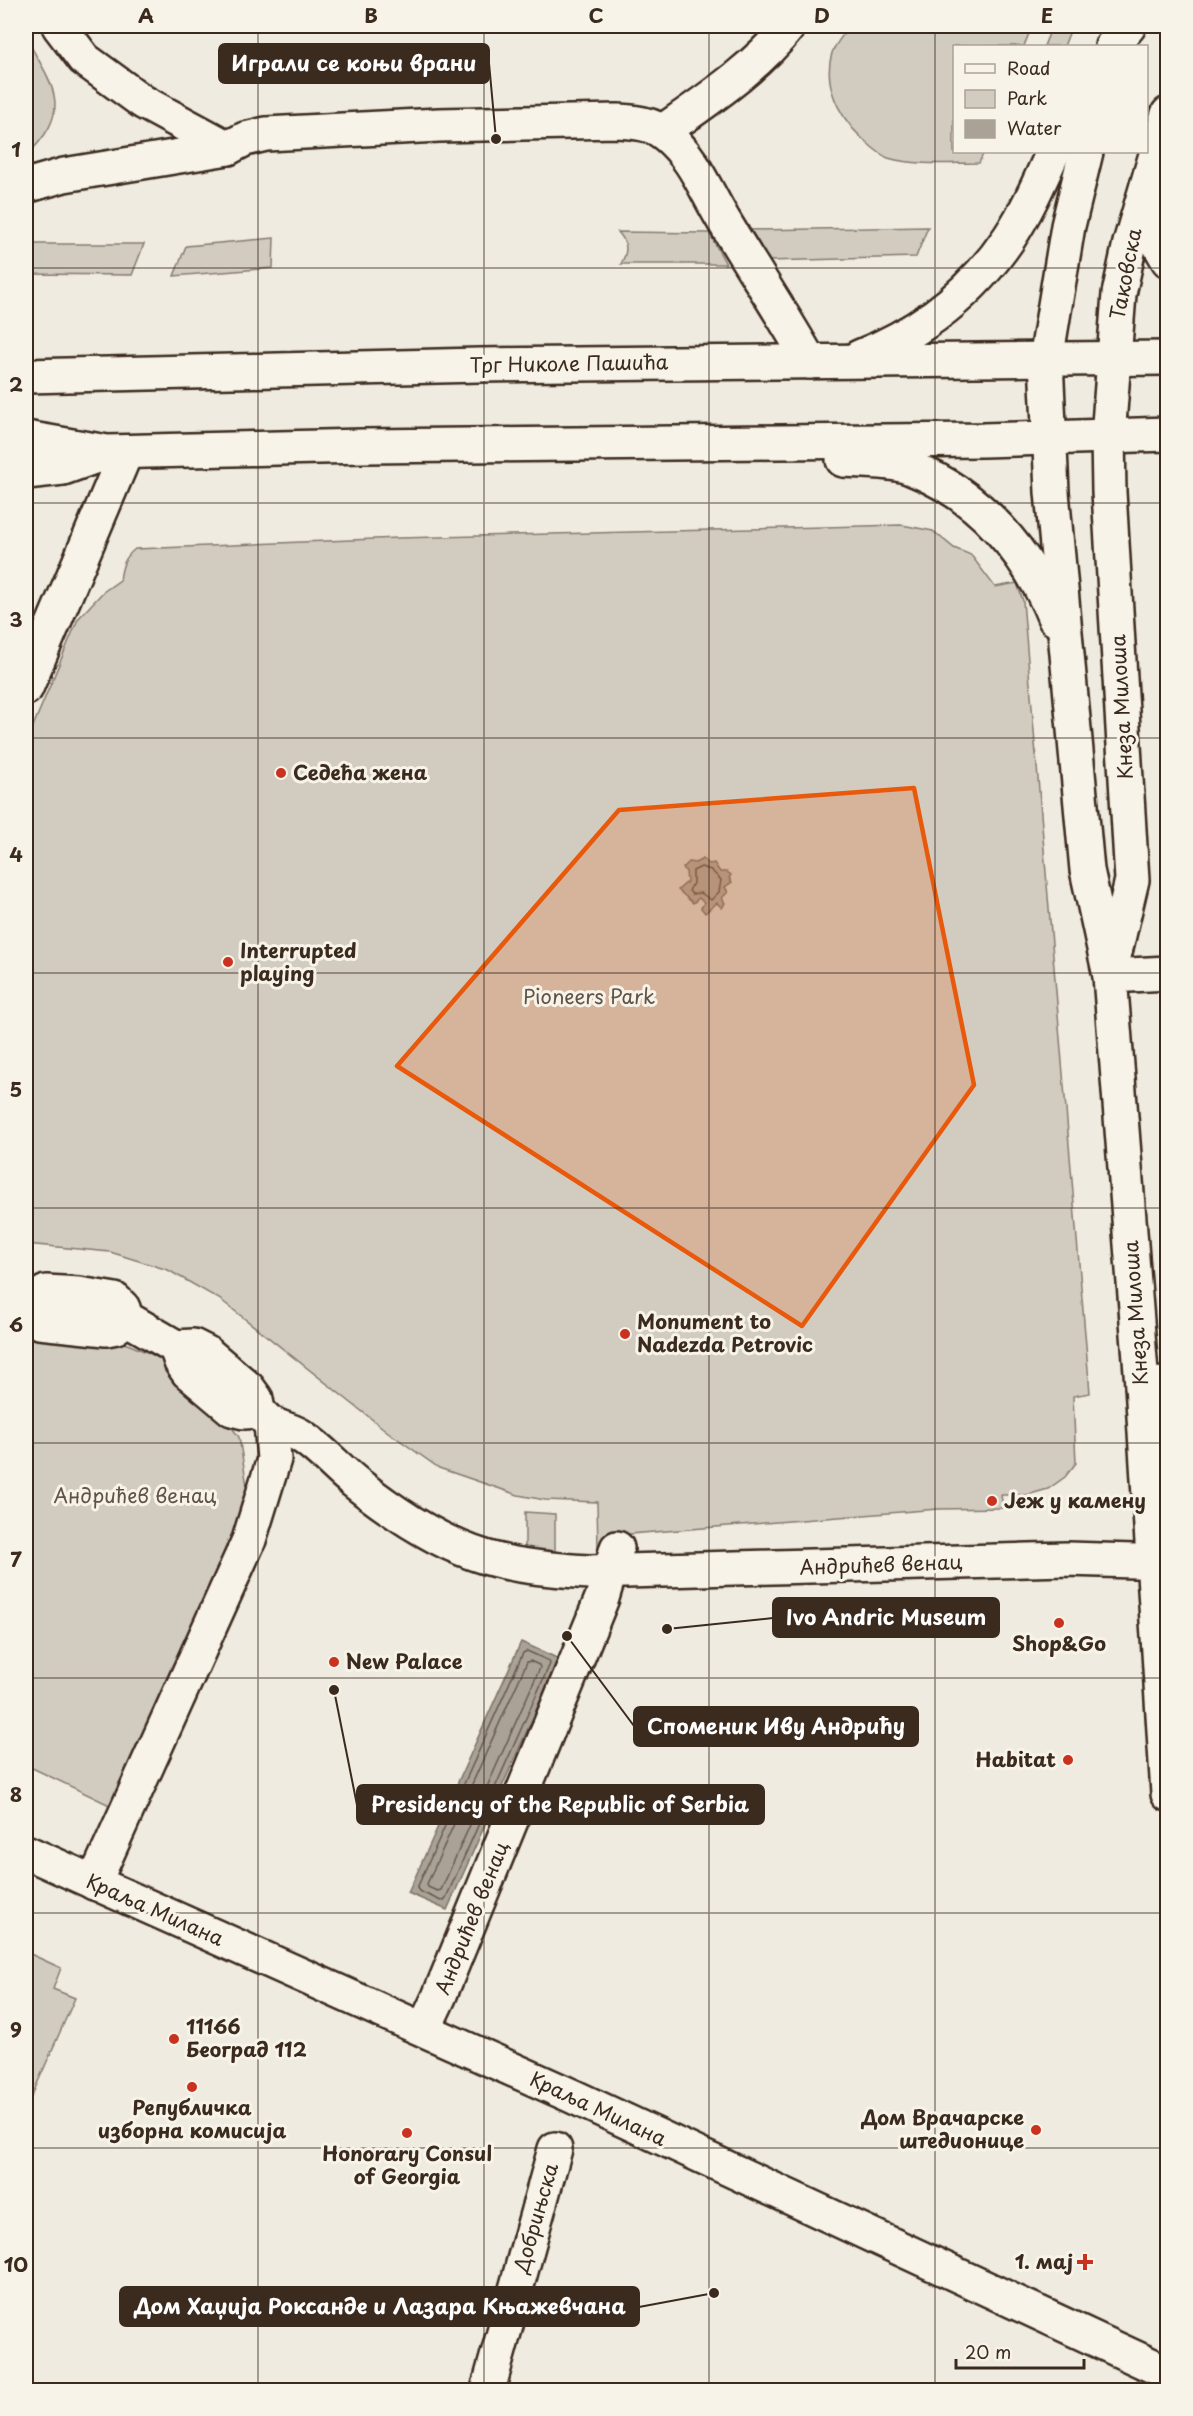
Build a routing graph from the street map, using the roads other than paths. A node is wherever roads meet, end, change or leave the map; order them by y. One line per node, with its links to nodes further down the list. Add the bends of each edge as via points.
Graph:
1 (58, 26): 8 (main road, via 84,59 143,102)
2 (789, 26): 7 (main road, via 723,89)
3 (1130, 26): 4 (main road); 5 (main road)
4 (1113, 45)
5 (1123, 45)
6 (1167, 114): 12 (main road, Таковска)
7 (662, 132): 8 (main road, via 642,123 617,121 439,125 266,134); 17 (main road, via 694,166 714,206)
8 (228, 148): 11 (main road, via 64,175)
9 (1053, 153): 18 (main road, via 1009,238 970,288 919,327)
10 (1086, 153): 16 (main road, via 1068,226)
11 (26, 186)
12 (1145, 189): 13 (main road, via 1151,230); 15 (main road, Таковска, via 1119,294)
13 (1167, 260)
14 (1167, 358): 15 (main road, Трг Николе Пашића)
15 (1113, 359): 16 (main road, Трг Николе Пашића); 21 (main road, Таковска)
16 (1046, 360): 18 (main road, Трг Николе Пашића); 23 (main road)
17 (810, 362): 18 (main road, Трг Николе Пашића); 19 (main road, Трг Николе Пашића)
18 (847, 362)
19 (26, 376)
20 (1167, 434): 21 (main road)
21 (1108, 437): 23 (main road); 30 (main road, Кнеза Милоша, via 1132,880)
22 (26, 438): 25 (main road)
23 (1050, 438): 24 (main road); 27 (main road, Кнеза Милоша)
24 (814, 442): 25 (main road); 27 (main road, via 837,459 909,467 954,489 985,512 1005,533 1044,592)
25 (117, 452): 26 (main road, via 63,468); 28 (main road)
26 (26, 472)
27 (1065, 644): 30 (main road, Кнеза Милоша, via 1087,870)
28 (26, 688)
29 (1167, 973): 30 (main road)
30 (1110, 976): 34 (main road, Кнеза Милоша)
31 (26, 1305): 33 (main road, via 46,1292 80,1294 115,1300)
32 (26, 1312): 33 (main road, via 39,1322 106,1329)
33 (126, 1318): 35 (main road, Андрићев венац, via 176,1347 188,1372 232,1409)
34 (1155, 1384): 36 (main road, Кнеза Милоша)
35 (265, 1417): 37 (main road, Андрићев венац, via 304,1437 385,1505 461,1548 485,1557 566,1571); 40 (main road, via 274,1459 249,1540)
36 (1160, 1562): 37 (main road, Андрићев венац, via 1067,1559); 38 (main road, Кнеза Милоша)
37 (622, 1564): 41 (main road, Андрићев венац, via 584,1642)
38 (1167, 1794)
39 (26, 1852): 40 (main road, Краља Милана)
40 (94, 1883): 41 (main road, Краља Милана)
41 (424, 2029): 43 (main road, Краља Милана)
42 (552, 2159): 44 (main road, Добрињска)
43 (1167, 2373)
44 (488, 2391)

